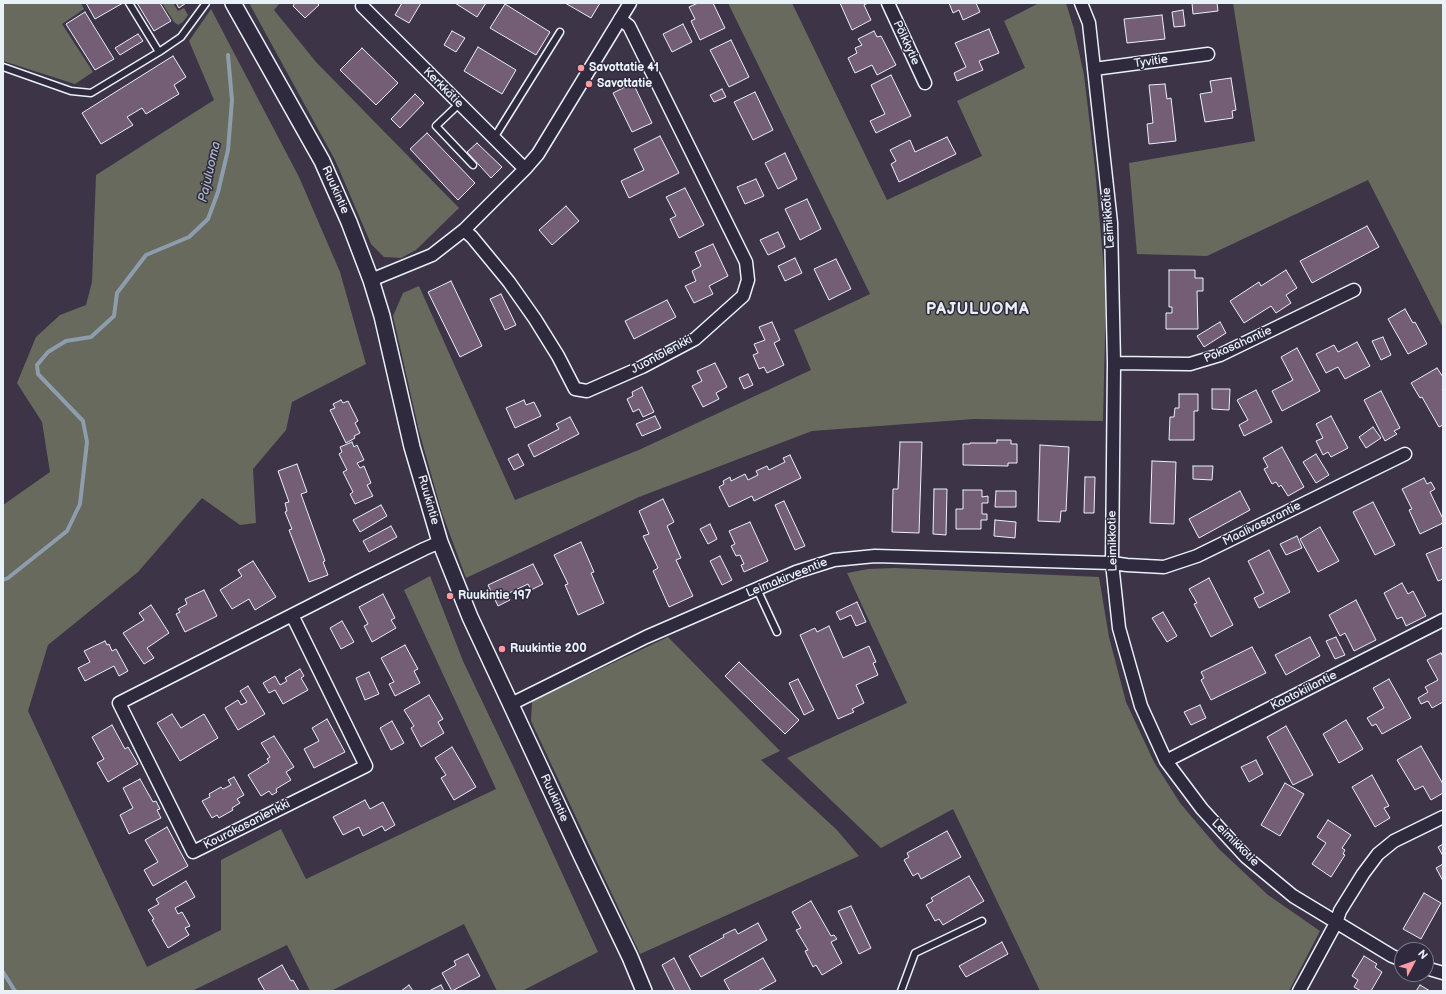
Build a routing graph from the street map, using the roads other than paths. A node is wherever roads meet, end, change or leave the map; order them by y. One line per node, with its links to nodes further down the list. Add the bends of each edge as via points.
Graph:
1 (129, 3): 10 (lane)
2 (206, 3): 10 (lane, via 181,37)
3 (233, 3): 20 (street, Ruukintie, via 322,160)
4 (630, 3): 8 (street)
5 (888, 3): 14 (street, Pölkkytie)
6 (1082, 3): 13 (street, Leimikkotie, via 1089,23)
7 (362, 6): 15 (street, Kerkkätie)
8 (620, 19): 18 (street, via 538,154); 19 (street, Juontolenkki, via 629,26 746,262 748,280 743,296 694,339 642,367 587,391 575,388 535,319 509,282)
9 (560, 32): 16 (lane)
10 (159, 52): 12 (lane, via 91,93 71,91)
11 (1208, 54): 13 (street, Tyvitie)
12 (3, 67)
13 (1094, 69): 22 (street, Leimikkotie, via 1112,223)
14 (925, 83)
15 (459, 104): 16 (street, Kerkkätie); 17 (lane, via 436,126)
16 (494, 138): 18 (street, Kerkkätie)
17 (473, 165)
18 (524, 169): 19 (street)
19 (464, 230): 20 (street, via 432,255)
20 (371, 280): 24 (street, Ruukintie, via 382,316 412,447)
21 (1354, 290): 22 (street, Pokasahantie, via 1220,355 1190,364)
22 (1114, 363): 25 (street, Leimikkotie)
23 (1405, 454): 25 (street, Maalivasarantie, via 1197,556 1164,567)
24 (440, 542): 27 (street, Kourakasanlenkki); 30 (street, Ruukintie, via 470,617)
25 (1112, 563): 26 (street, Leimakirveentie, via 875,556 834,560 796,572); 31 (street, Leimikkotie, via 1119,628 1141,706)
26 (757, 589): 29 (lane); 30 (street, Leimakirveentie, via 646,638)
27 (292, 616): 27 (street, Kourakasanlenkki, via 119,703 193,852 366,766)
28 (1443, 620): 31 (street, Kaatokiilantie)
29 (777, 632)
30 (510, 704): 36 (street, Ruukintie, via 630,956)
31 (1166, 761): 34 (street, Leimikkotie, via 1202,809 1246,857 1293,896)
32 (1443, 817): 34 (street, via 1394,841 1378,854 1340,911)
33 (982, 921): 37 (lane, via 916,953)
34 (1336, 923): 35 (street, Leimikkotie); 38 (street)
35 (1394, 957)
36 (644, 991)
37 (900, 991)
38 (1299, 991)

